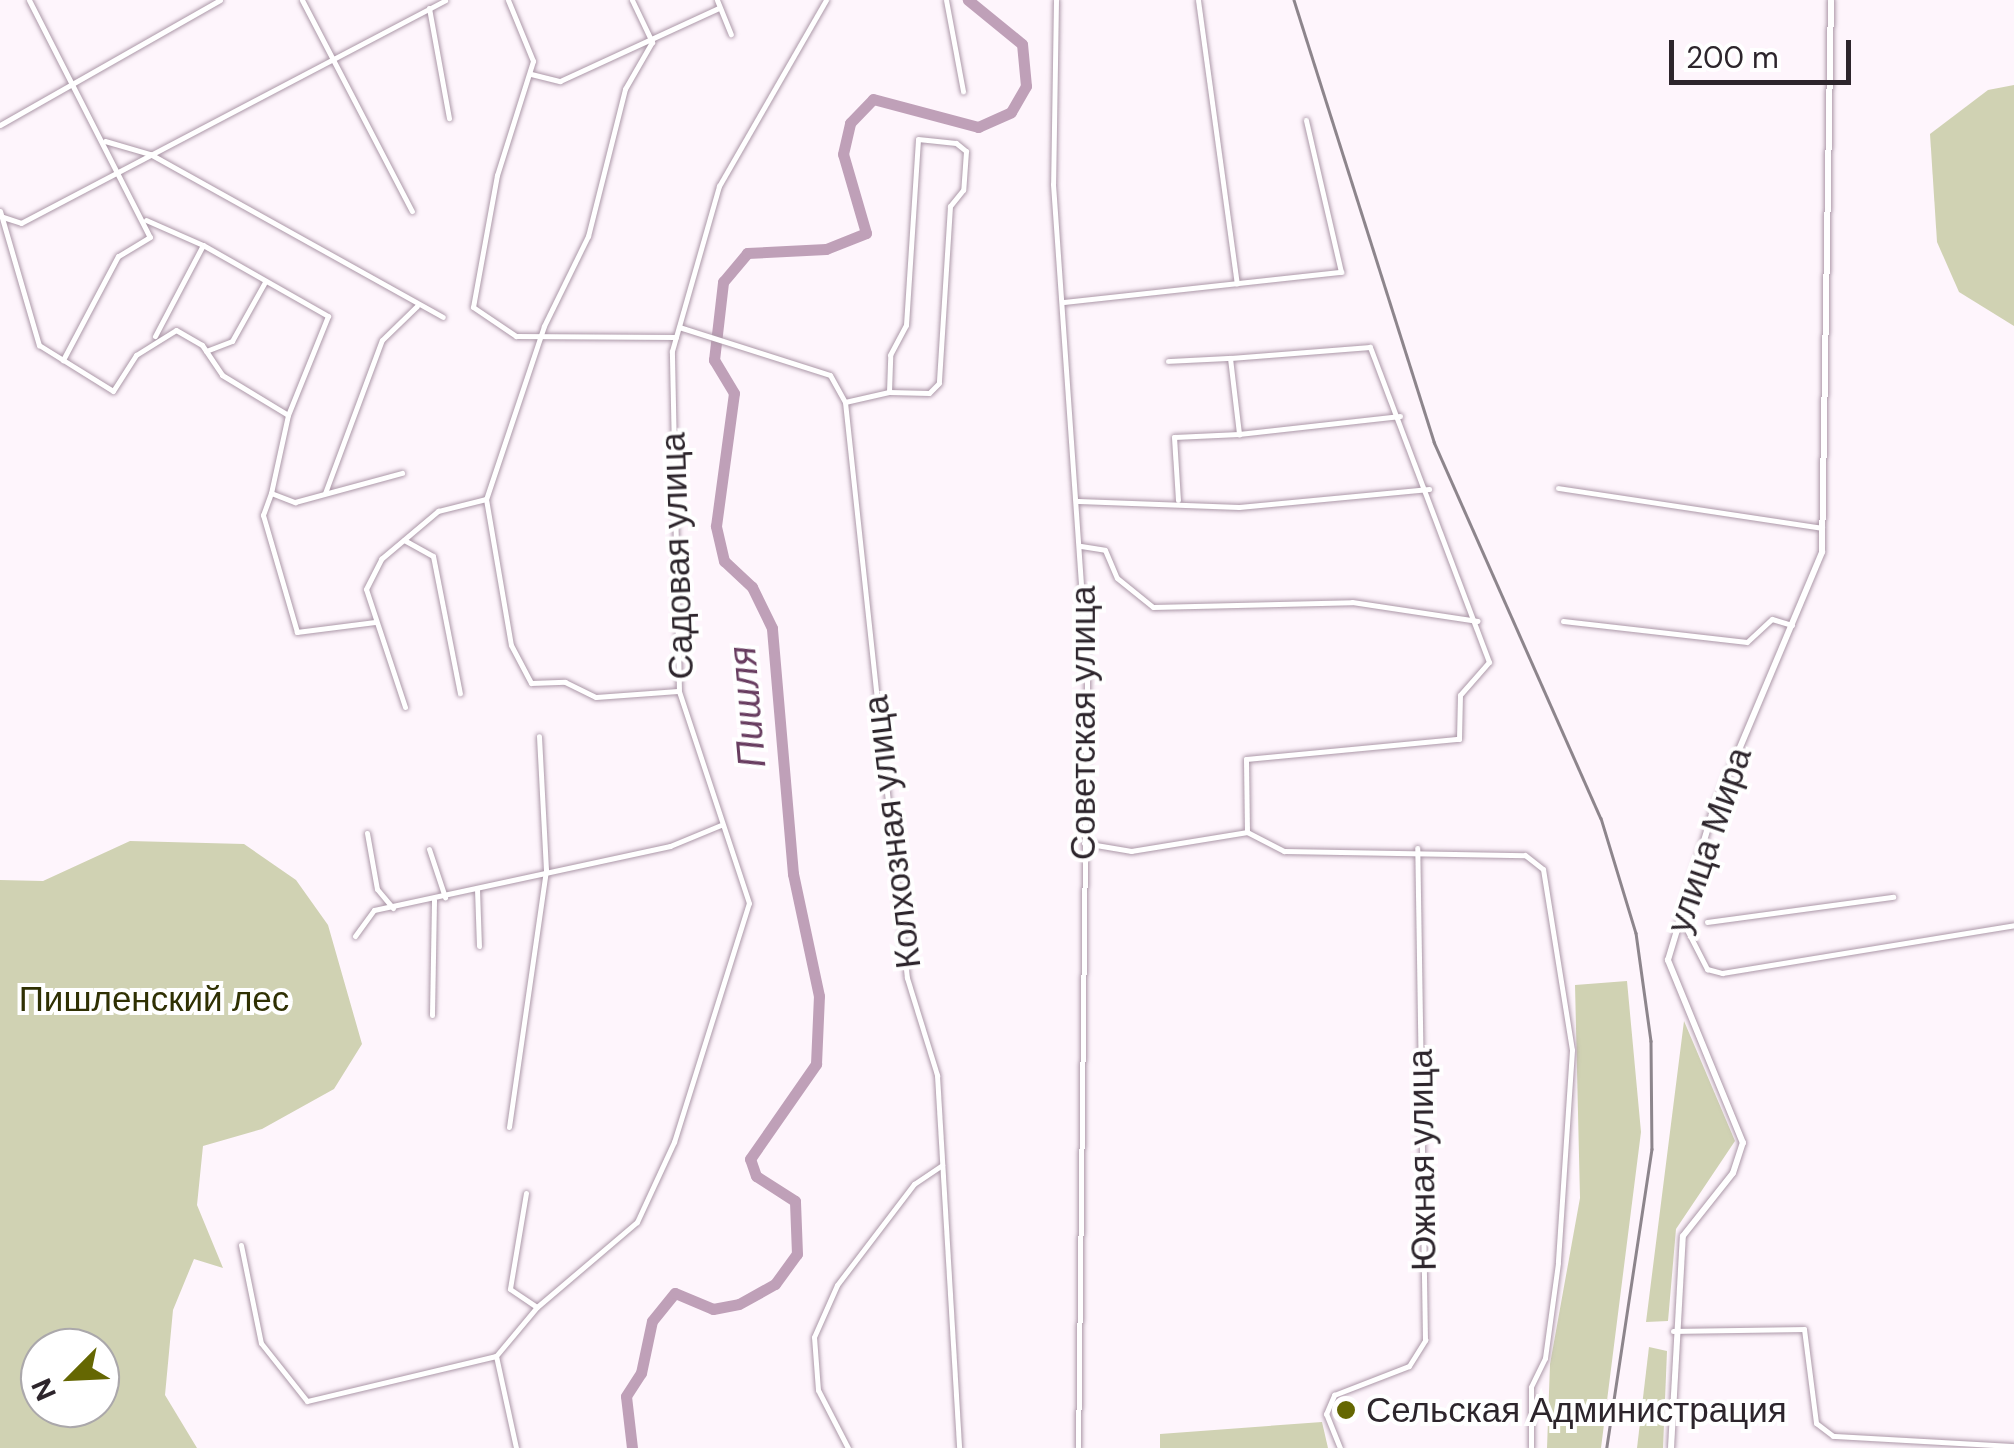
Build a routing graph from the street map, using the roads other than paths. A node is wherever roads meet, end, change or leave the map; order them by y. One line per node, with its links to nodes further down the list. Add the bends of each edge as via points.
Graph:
1 (29, 0): 18 (street)
2 (220, 0): 18 (street)
3 (302, 0): 16 (street)
4 (445, 0): 13 (street)
5 (508, 0): 17 (street)
6 (632, 0): 15 (street)
7 (826, 0): 37 (street, Садовая улица, via 718,186)
8 (946, 0): 19 (street)
9 (1056, 0): 34 (street, Советская улица, via 1053,184)
10 (1198, 0): 33 (street)
11 (1831, 0): 58 (street, улица Мира)
12 (718, 4): 14 (street); 15 (street)
13 (429, 8): 16 (street); 20 (street)
14 (731, 34)
15 (650, 39): 17 (street, via 560,81); 38 (street)
16 (334, 59): 24 (street); 26 (street)
17 (531, 74): 38 (street, via 471,296 485,322)
18 (73, 80): 22 (street); 23 (street)
19 (964, 92)
20 (449, 118)
21 (1306, 120): 33 (street, via 1341,272)
22 (0, 124)
23 (102, 139): 24 (street); 25 (street)
24 (150, 154): 25 (street); 35 (street)
25 (118, 171): 27 (street, via 22,223); 28 (street)
26 (412, 212)
27 (2, 214): 29 (street)
28 (146, 220): 30 (street); 43 (street, via 148,241 118,256)
29 (8, 240): 31 (street); 43 (street, via 39,345)
30 (203, 245): 32 (street); 40 (street)
31 (0, 251)
32 (265, 282): 41 (street, via 232,341); 47 (street, via 328,316)
33 (1237, 283): 34 (street)
34 (1064, 302): 57 (street, Советская улица)
35 (417, 306): 36 (street); 54 (street, via 382,340)
36 (443, 316)
37 (679, 327): 39 (street, Садовая улица); 46 (street, via 830,375)
38 (540, 336): 39 (street); 55 (street)
39 (676, 337): 65 (street, Садовая улица)
40 (155, 338): 41 (street, via 176,330); 43 (street, via 113,391)
41 (206, 351): 47 (street, via 222,375)
42 (1230, 358): 44 (street); 48 (street, via 1370,347); 49 (street)
43 (62, 361)
44 (1168, 361)
45 (889, 392): 45 (street, via 890,355 906,325 918,140 966,151 963,190 950,206 940,383 929,392); 46 (street)
46 (845, 402): 88 (street, Колхозная улица, via 907,978 937,1075)
47 (288, 415): 53 (street)
48 (1400, 416): 49 (street); 52 (street)
49 (1239, 434): 56 (street, via 1174,438)
50 (402, 473): 54 (street)
51 (1558, 488): 58 (street)
52 (1428, 489): 56 (street, via 1239,507); 62 (street)
53 (271, 494): 54 (street, via 294,502); 63 (street, via 263,516 297,632)
54 (325, 494)
55 (486, 500): 59 (street, via 438,511); 65 (street, via 511,645 532,684 566,682 596,698)
56 (1178, 500): 57 (street)
57 (1078, 501): 60 (street, Советская улица)
58 (1822, 528): 64 (street, улица Мира)
59 (404, 540): 63 (street, via 366,588); 66 (street, via 433,556)
60 (1081, 546): 62 (street, via 1104,550 1117,578 1153,607 1352,602); 72 (street, Советская улица)
61 (1563, 620): 64 (street, via 1747,642 1772,619)
62 (1480, 621): 70 (street, via 1489,662 1460,694 1459,739 1246,758)
63 (375, 622): 67 (street)
64 (1792, 625): 82 (street, улица Мира, via 1712,814)
65 (679, 691): 69 (street, Садовая улица)
66 (460, 693)
67 (405, 708)
68 (539, 736): 75 (street)
69 (721, 825): 75 (street, via 670,846); 91 (street, Садовая улица, via 750,903 674,1142 637,1222)
70 (1247, 832): 72 (street, via 1131,851); 73 (street, via 1284,851)
71 (367, 833): 80 (street, via 377,889)
72 (1084, 843): 98 (street, Советская улица)
73 (1417, 848): 99 (street, Южная улица, via 1425,1340 1409,1366 1334,1396 1326,1414); 100 (street, via 1525,856 1544,869 1572,1050 1558,1263 1545,1358 1531,1387)
74 (430, 849): 77 (street)
75 (546, 870): 76 (street); 87 (street)
76 (477, 888): 77 (street); 85 (street)
77 (445, 897): 79 (street)
78 (1893, 898): 81 (street)
79 (434, 900): 80 (street); 86 (street)
80 (394, 908): 84 (street, via 374,910)
81 (1707, 922)
82 (1684, 924): 83 (street, via 1707,969 1722,973); 92 (street, улица Мира, via 1668,960 1672,980 1744,1143 1683,1236)
83 (2014, 925)
84 (354, 936)
85 (479, 946)
86 (432, 1015)
87 (509, 1127)
88 (942, 1166): 96 (street, via 914,1184 837,1286 814,1337 818,1390); 97 (street, Колхозная улица)
89 (526, 1193): 91 (street, via 510,1289)
90 (241, 1246): 93 (street, via 261,1343 307,1400)
91 (537, 1307): 93 (street, Садовая улица)
92 (1673, 1331): 94 (street, via 1804,1329 1816,1423 1833,1436); 101 (street, улица Мира)
93 (496, 1356): 95 (street)
94 (2014, 1446)
95 (516, 1448)
96 (848, 1448)
97 (960, 1448)
98 (1078, 1448)
99 (1340, 1448)
100 (1530, 1448)
101 (1670, 1448)

